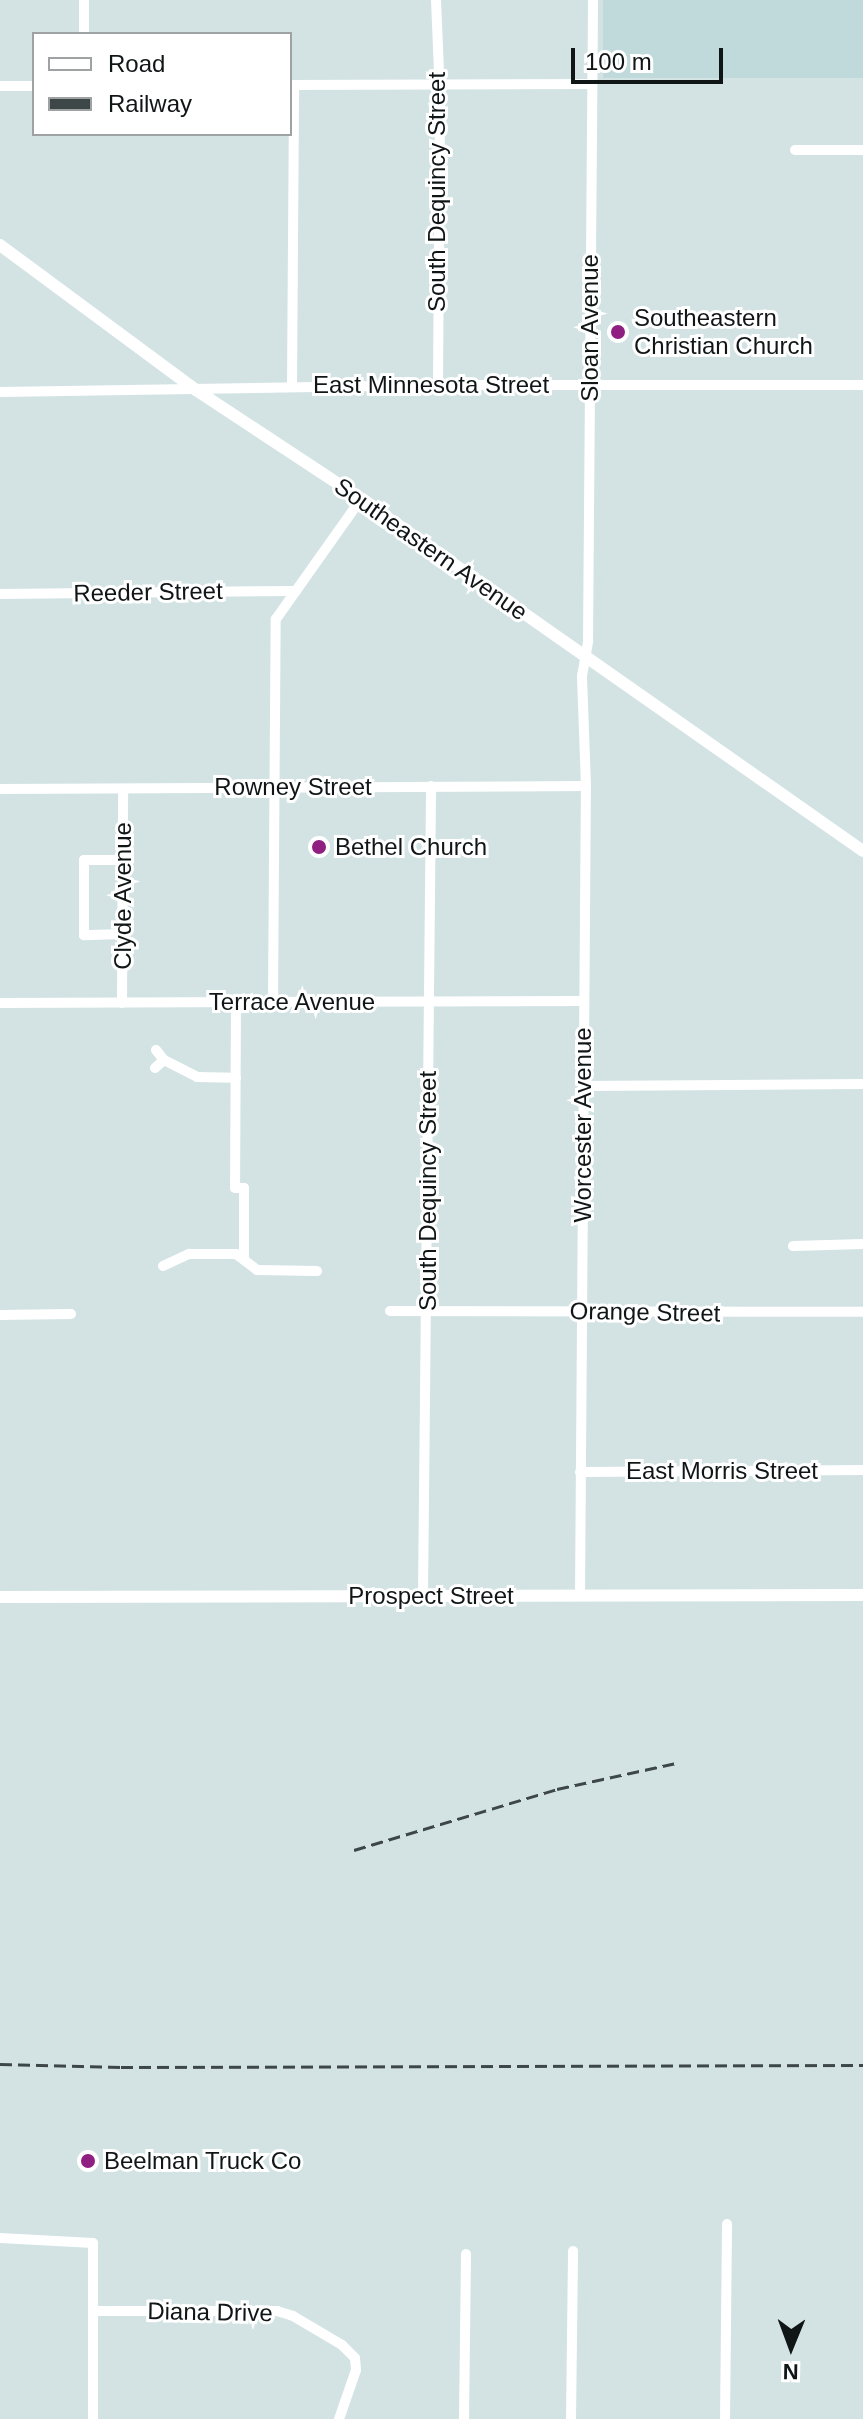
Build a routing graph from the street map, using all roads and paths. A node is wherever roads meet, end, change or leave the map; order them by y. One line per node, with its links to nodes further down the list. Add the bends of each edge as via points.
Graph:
1 (84, 0): 4 (street)
2 (436, 0): 7 (street, South Dequincy Street)
3 (593, 0): 5 (street, Sloan Avenue)
4 (84, 32)
5 (592, 84): 7 (street); 14 (street, Sloan Avenue)
6 (292, 85): 7 (street); 16 (street)
7 (438, 85): 13 (street, South Dequincy Street)
8 (0, 86): 9 (street)
9 (32, 86)
10 (795, 150): 11 (street)
11 (863, 150)
12 (0, 245): 17 (main road, Southeastern Avenue)
13 (438, 385): 14 (street, East Minnesota Street); 16 (street, East Minnesota Street)
14 (590, 385): 15 (street, East Minnesota Street); 22 (street, Sloan Avenue)
15 (863, 385)
16 (292, 386): 17 (street, East Minnesota Street)
17 (196, 390): 18 (street, East Minnesota Street); 19 (main road, Southeastern Avenue)
18 (0, 392)
19 (361, 499): 20 (street); 22 (main road, Southeastern Avenue)
20 (296, 591): 21 (street, Reeder Street); 25 (street, via 276,619)
21 (0, 594)
22 (585, 656): 24 (street, Worcester Avenue); 28 (main road, Southeastern Avenue)
23 (431, 786): 24 (street, Rowney Street); 25 (street, Rowney Street); 33 (street, South Dequincy Street)
24 (586, 786): 31 (street, Worcester Avenue)
25 (275, 787): 27 (street, Rowney Street); 32 (street)
26 (0, 789): 27 (street, Rowney Street)
27 (123, 789): 29 (street, Clyde Avenue)
28 (863, 851)
29 (123, 860): 30 (street, Clyde Avenue); 30 (street, via 84,860 84,935)
30 (122, 934): 35 (street, Clyde Avenue)
31 (584, 1001): 33 (street, Terrace Avenue); 42 (street, Worcester Avenue)
32 (273, 1002): 33 (street, Terrace Avenue); 36 (street, Terrace Avenue)
33 (429, 1002): 49 (street, South Dequincy Street)
34 (0, 1003): 35 (street, Terrace Avenue)
35 (122, 1003): 36 (street, Terrace Avenue)
36 (236, 1003): 40 (street)
37 (156, 1050): 38 (street)
38 (164, 1060): 39 (street); 40 (street, via 197,1077)
39 (155, 1068)
40 (236, 1078): 45 (street, via 235,1188 244,1188)
41 (863, 1084): 42 (street)
42 (583, 1086): 50 (street, Worcester Avenue)
43 (863, 1244): 44 (street)
44 (793, 1246)
45 (244, 1258): 46 (street, via 195,1253); 47 (street, via 257,1270)
46 (163, 1266)
47 (317, 1271)
48 (390, 1311): 49 (street, Orange Street)
49 (427, 1311): 50 (street, Orange Street); 58 (street, South Dequincy Street)
50 (582, 1312): 51 (street, Orange Street); 55 (street, Worcester Avenue)
51 (863, 1312)
52 (71, 1314): 53 (street)
53 (0, 1315)
54 (863, 1470): 55 (street, East Morris Street)
55 (580, 1472): 56 (street, Worcester Avenue)
56 (580, 1595): 57 (main road, Prospect Street); 58 (main road, Prospect Street)
57 (863, 1595)
58 (423, 1596): 59 (main road, Prospect Street)
59 (0, 1597)
60 (727, 2224): 69 (street)
61 (0, 2238): 64 (street, via 93,2243)
62 (573, 2251): 68 (street)
63 (466, 2254): 67 (street)
64 (93, 2311): 65 (street); 66 (street, Diana Drive, via 277,2311 293,2316 336,2341 356,2363)
65 (93, 2419)
66 (339, 2419)
67 (464, 2419)
68 (571, 2419)
69 (725, 2419)

